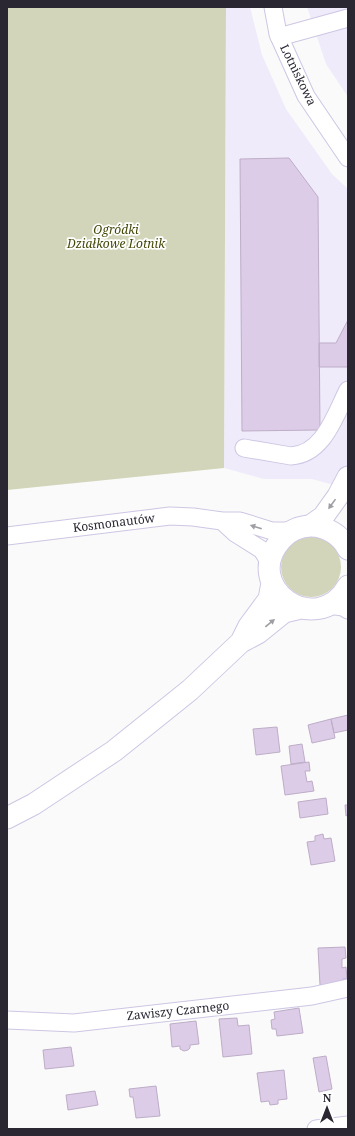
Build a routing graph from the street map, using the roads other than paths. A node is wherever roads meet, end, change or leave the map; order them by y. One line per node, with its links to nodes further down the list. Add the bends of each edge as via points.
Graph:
1 (273, 7): 3 (street, Lotniskowa)
2 (348, 18): 3 (street)
3 (279, 37): 4 (street, Lotniskowa, via 306,96)
4 (348, 158)
5 (348, 390): 6 (street, via 324,437 299,456)
6 (244, 448)
7 (348, 477): 10 (main road, one-way to 10, via 323,517)
8 (222, 521): 10 (street, Kosmonautów, one-way to 8, via 272,531 240,521); 11 (street, Kosmonautów, via 170,516); 13 (street, via 262,550)
9 (348, 522): 12 (main road)
10 (301, 529): 12 (main road, via 320,527 330,530); 13 (main road, via 283,537 276,544 272,553)
11 (7, 536)
12 (347, 546)
13 (271, 573): 16 (main road, via 277,591 283,599); 17 (main road, via 268,599)
14 (348, 586): 15 (main road, via 338,600)
15 (339, 607): 16 (main road)
16 (301, 608): 17 (main road, one-way to 16, via 258,633 284,612)
17 (241, 642): 18 (main road, via 190,690 114,751 34,804)
18 (7, 818)
19 (348, 988): 20 (street, Zawiszy Czarnego, via 312,996 74,1023)
20 (7, 1020)
21 (348, 1125): 22 (street)
22 (316, 1129)

